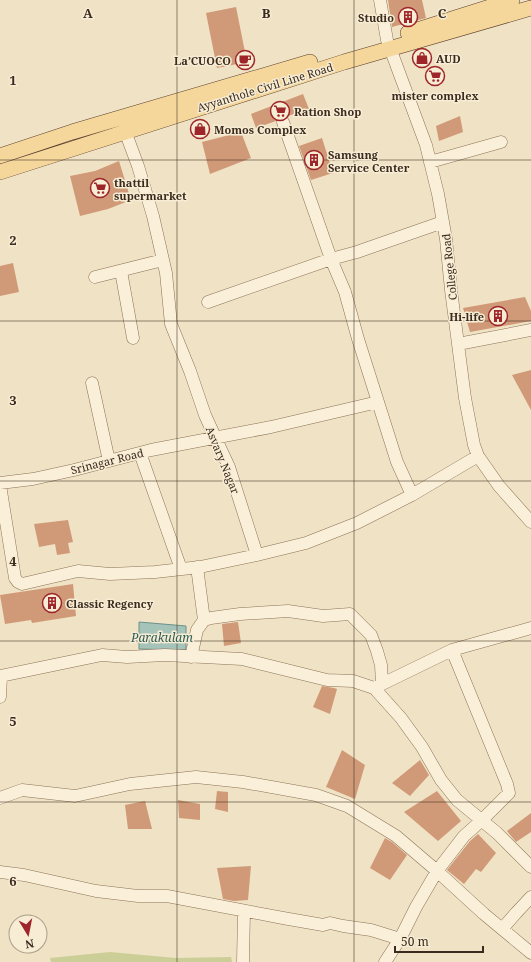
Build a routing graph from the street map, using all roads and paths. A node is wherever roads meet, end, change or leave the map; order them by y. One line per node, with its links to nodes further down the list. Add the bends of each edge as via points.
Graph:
1 (380, 0): 4 (street, College Road)
2 (512, 0): 4 (main road, Ayyanthole Civil Line Road)
3 (531, 8): 4 (main road, Ayyanthole Civil Line Road)
4 (389, 44): 6 (main road, Ayyanthole Civil Line Road, via 344,62); 8 (main road, via 72,132); 9 (street, College Road)
5 (283, 122): 12 (street)
6 (125, 131): 10 (main road, Ayyanthole Civil Line Road); 13 (street, Asvary Nagar, via 153,216)
7 (501, 142): 9 (street)
8 (0, 156)
9 (430, 162): 11 (street, College Road)
10 (0, 172)
11 (443, 222): 12 (street); 19 (street, College Road)
12 (331, 259): 16 (street); 21 (street, via 345,292)
13 (163, 260): 14 (street); 22 (street, Asvary Nagar, via 171,324)
14 (121, 271): 15 (street); 18 (street)
15 (95, 277)
16 (208, 302)
17 (531, 330): 19 (street)
18 (133, 338)
19 (458, 344): 24 (street, College Road, via 465,398)
20 (92, 383): 25 (street)
21 (378, 402): 22 (street, Srinagar Road); 27 (street, via 397,462)
22 (215, 437): 23 (street, Srinagar Road); 30 (street, Asvary Nagar, via 229,467)
23 (140, 453): 25 (street, Srinagar Road); 32 (street)
24 (478, 456): 27 (street); 28 (street, College Road)
25 (109, 461): 26 (street, Srinagar Road)
26 (0, 484): 29 (street)
27 (412, 495): 30 (street, via 357,523 306,543)
28 (531, 522)
29 (3, 530): 32 (street, via 15,578 22,584 78,572 115,574)
30 (257, 555): 31 (street)
31 (196, 567): 32 (street); 33 (street)
32 (181, 569)
33 (204, 620): 36 (street, via 197,630); 38 (street, via 276,611 323,616 350,614 371,635 381,665)
34 (531, 628): 35 (street)
35 (452, 650): 38 (street); 41 (street, via 509,793)
36 (191, 657): 37 (street, via 102,655); 38 (street, via 242,659 328,680)
37 (1, 676): 39 (street)
38 (378, 686): 41 (street, via 422,747 441,780 457,800)
39 (0, 697)
40 (0, 798): 43 (street, via 22,790 75,796 130,784 196,777 243,782 316,795 347,806 396,836)
41 (482, 820): 42 (street); 43 (street, via 464,836)
42 (531, 867)
43 (437, 871): 47 (street); 48 (street)
44 (0, 872): 46 (street, via 96,891 138,896 167,896)
45 (531, 897): 47 (street)
46 (244, 911): 48 (street, via 371,930); 50 (street)
47 (502, 929): 49 (street)
48 (400, 939): 51 (street)
49 (531, 953)
50 (243, 962)
51 (385, 962)

